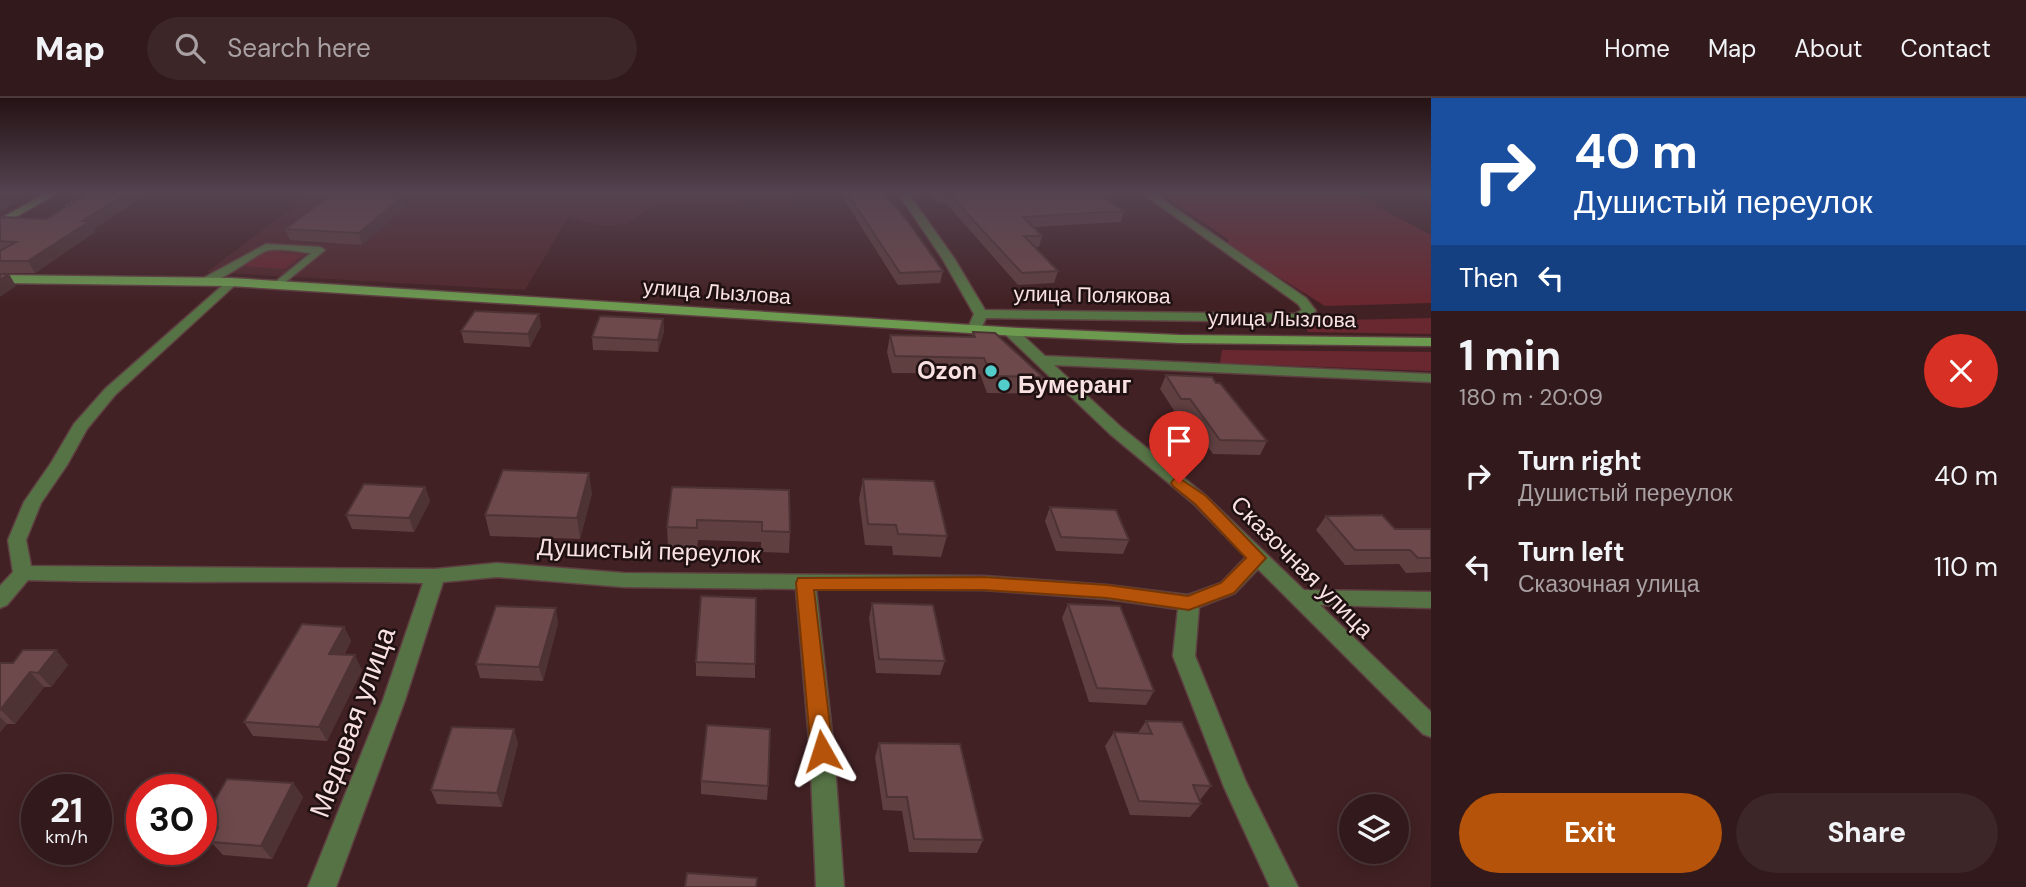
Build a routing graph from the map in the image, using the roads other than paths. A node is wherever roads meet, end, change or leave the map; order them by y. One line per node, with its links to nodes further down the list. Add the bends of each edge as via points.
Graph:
1 (928, 230): 7 (street)
2 (1200, 230): 7 (street, улица Полякова, via 1302,301 1310,312 1296,318)
3 (0, 279): 4 (main road, улица Лызлова)
4 (203, 281): 5 (main road, улица Лызлова); 6 (lane, via 266,247 320,250)
5 (230, 282): 6 (main road, улица Лызлова); 14 (street, via 110,392 80,427 33,502 17,540)
6 (278, 285): 8 (main road, улица Лызлова)
7 (981, 314): 8 (street, улица Полякова)
8 (974, 330): 9 (main road, улица Лызлова)
9 (1011, 332): 10 (main road, улица Лызлова); 11 (street, Сказочная улица)
10 (1431, 342)
11 (1040, 359): 12 (street); 13 (street, Сказочная улица, via 1116,432 1200,500)
12 (1431, 378)
13 (1257, 558): 17 (street, Сказочная улица); 20 (street, Душистый переулок, via 1228,588)
14 (23, 573): 15 (street, Душистый переулок); 18 (street)
15 (435, 576): 16 (street, Душистый переулок, via 497,570 624,580); 22 (street, Медовая улица, via 394,700)
16 (805, 583): 20 (street, Душистый переулок, via 984,583); 23 (street)
17 (1298, 597): 19 (street); 21 (street, Сказочная улица)
18 (0, 600)
19 (1431, 600)
20 (1189, 603): 24 (street, via 1184,656 1236,787)
21 (1431, 727)
22 (322, 887)
23 (830, 887)
24 (1284, 887)

